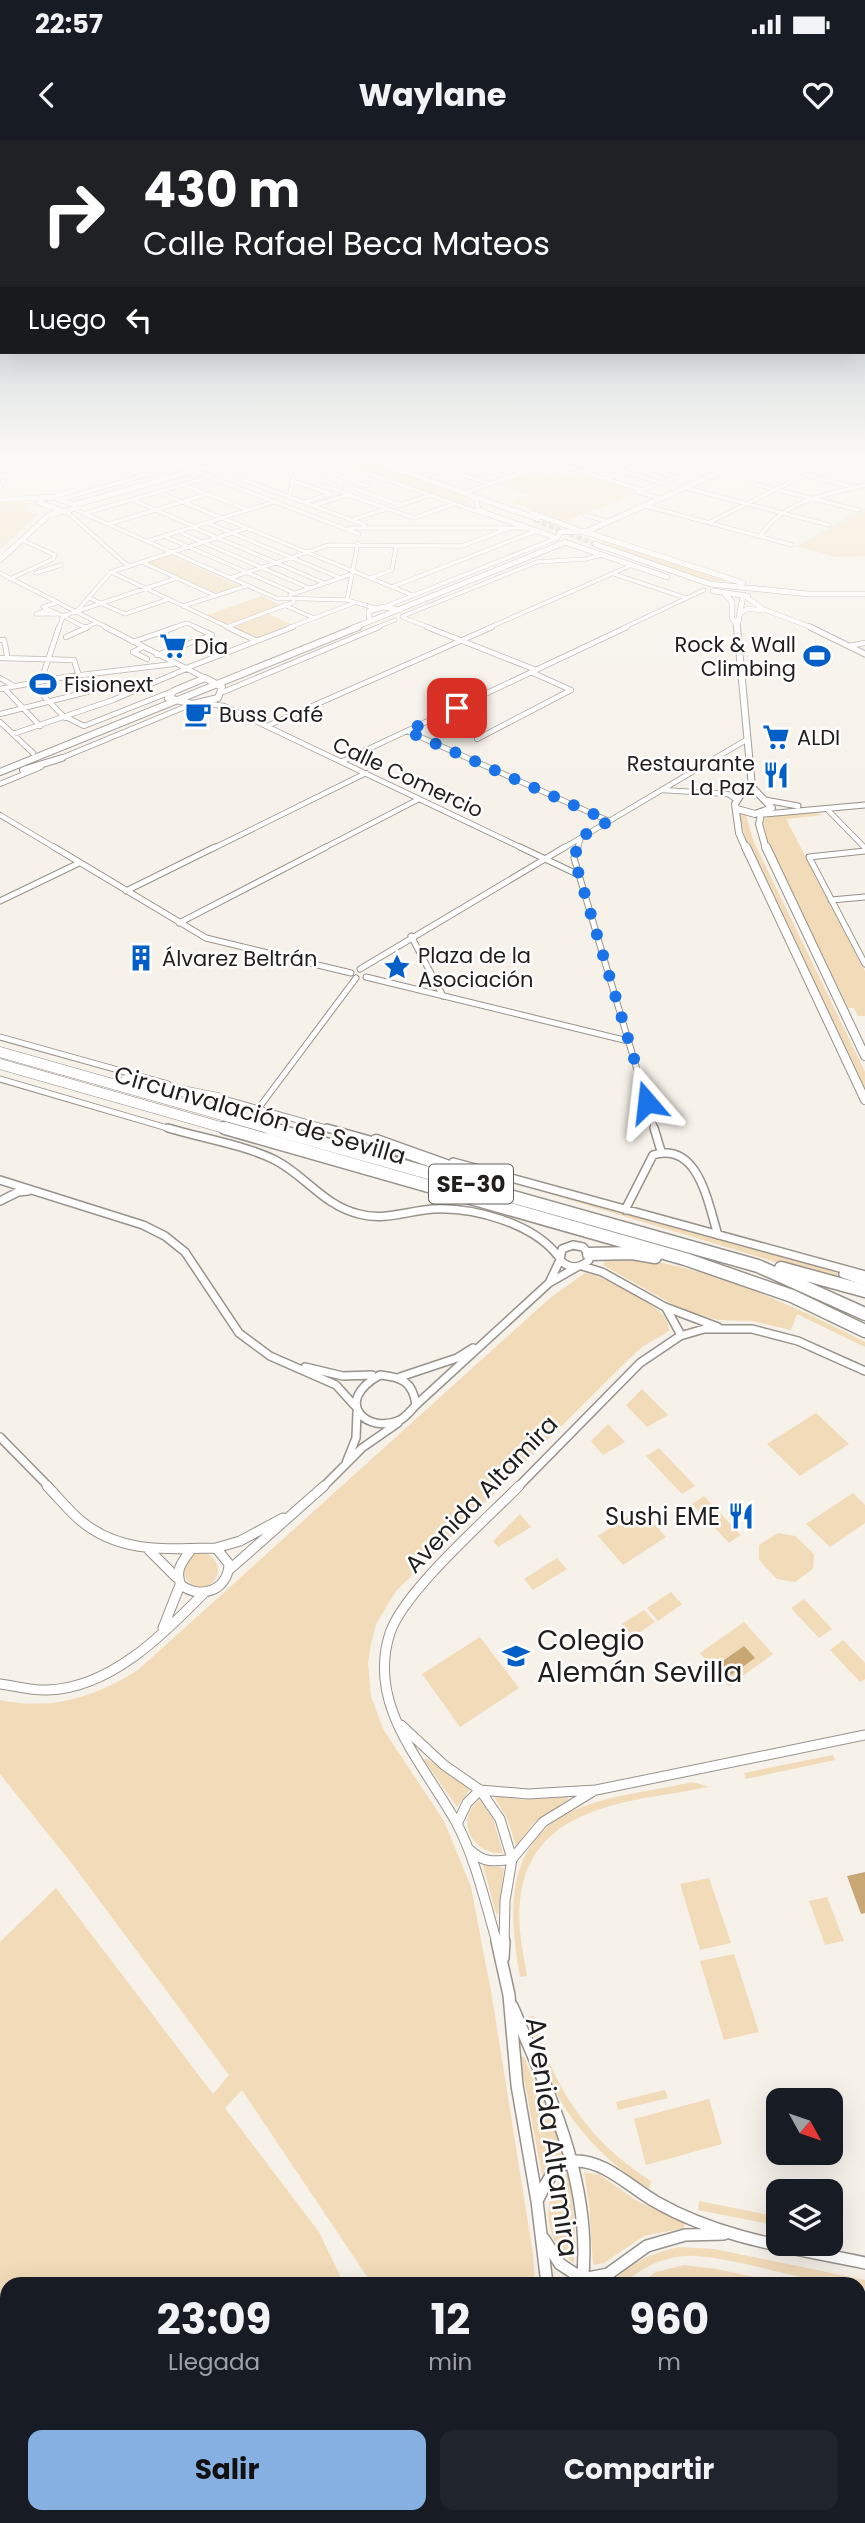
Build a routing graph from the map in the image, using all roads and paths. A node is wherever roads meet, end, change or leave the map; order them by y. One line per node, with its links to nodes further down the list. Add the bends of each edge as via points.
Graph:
1 (39, 566): 32 (street)
2 (57, 566): 32 (street)
3 (128, 566): 22 (street)
4 (151, 566): 28 (street)
5 (204, 566): 29 (street)
6 (232, 566): 23 (street)
7 (284, 566): 33 (street)
8 (311, 566): 27 (street)
9 (337, 566): 24 (street)
10 (353, 566): 24 (street)
11 (393, 566): 30 (street)
12 (445, 566): 40 (street)
13 (490, 566): 50 (street)
14 (503, 566): 70 (main road)
15 (526, 566): 70 (street)
16 (629, 566): 25 (street)
17 (635, 566): 44 (main road)
18 (661, 566): 36 (main road)
19 (663, 566): 35 (main road)
20 (693, 566): 31 (main road)
21 (262, 567): 23 (street); 43 (street)
22 (111, 572): 42 (street); 53 (street)
23 (247, 573): 29 (street); 47 (street)
24 (352, 573): 27 (street); 30 (street); 58 (street)
25 (613, 574): 54 (street); 86 (street)
26 (0, 575): 32 (street)
27 (338, 577): 33 (street)
28 (177, 578): 42 (street); 51 (street)
29 (230, 578): 39 (street)
30 (369, 578): 40 (street)
31 (730, 578): 38 (main road); 41 (main road)
32 (11, 580): 59 (street)
33 (324, 583): 43 (street)
34 (708, 583): 45 (main road)
35 (708, 583)
36 (708, 583)
37 (708, 583): 45 (main road)
38 (743, 583): 45 (main road); 46 (main road)
39 (246, 586): 51 (street); 56 (street)
40 (391, 587): 50 (street)
41 (776, 587): 46 (main road); 48 (main road)
42 (146, 588): 55 (street); 60 (street)
43 (309, 588): 47 (street)
44 (704, 590): 45 (main road); 54 (street)
45 (722, 590): 46 (main road); 52 (main road); 79 (main road, via 733,602 732,618)
46 (754, 590): 48 (main road); 52 (main road); 62 (street)
47 (294, 593): 56 (street)
48 (832, 593): 49 (main road)
49 (865, 594)
50 (412, 595): 65 (street)
51 (216, 596): 63 (street)
52 (744, 596): 62 (street); 71 (main road)
53 (89, 598): 60 (street); 68 (street)
54 (686, 598): 102 (street)
55 (169, 599): 60 (street, via 125,614); 63 (street)
56 (282, 599): 57 (street)
57 (298, 600): 58 (street); 64 (street)
58 (346, 600): 61 (street)
59 (56, 603): 66 (street, via 43,607); 68 (street)
60 (101, 603): 68 (street)
61 (354, 603): 69 (street); 75 (street)
62 (758, 605): 67 (street)
63 (183, 606): 73 (street)
64 (284, 606): 75 (street); 80 (street)
65 (384, 607): 69 (main road); 70 (main road)
66 (48, 610): 72 (street); 72 (street, via 36,614)
67 (769, 611): 71 (street); 89 (street)
68 (74, 612): 74 (street); 77 (street)
69 (371, 613): 70 (main road); 76 (main road); 105 (main road)
70 (400, 613): 76 (main road); 86 (street)
71 (741, 613): 79 (main road)
72 (56, 614): 74 (street)
73 (203, 616): 78 (street); 80 (street)
74 (63, 617): 81 (street); 84 (street)
75 (314, 618): 85 (street)
76 (395, 620): 114 (street)
77 (96, 623): 81 (street); 87 (street)
78 (187, 623): 82 (street); 87 (street)
79 (737, 625): 131 (main road)
80 (226, 626): 82 (street); 85 (street)
81 (86, 628): 84 (street, via 65,641)
82 (207, 633): 93 (street, via 212,635)
83 (0, 640): 92 (street, via 4,640)
84 (54, 640): 97 (street)
85 (257, 641): 100 (street)
86 (461, 641): 102 (street); 126 (street)
87 (133, 642): 90 (street)
88 (865, 643): 89 (street)
89 (849, 646): 91 (street)
90 (143, 648): 93 (street); 96 (street, via 133,652)
91 (865, 654)
92 (7, 655): 94 (street); 97 (street)
93 (157, 655): 95 (street)
94 (0, 658)
95 (162, 658): 98 (street); 99 (street)
96 (147, 659)
97 (47, 660): 103 (street, via 74,660); 106 (street)
98 (174, 664): 99 (street); 100 (street)
99 (146, 667): 101 (street)
100 (185, 669): 105 (street); 108 (street)
101 (113, 671): 103 (street); 110 (street)
102 (533, 671): 127 (street); 130 (street, via 571,690)
103 (79, 676): 106 (street)
104 (0, 678): 109 (street)
105 (206, 680): 112 (main road); 114 (main road, via 222,687); 115 (main road)
106 (41, 681): 107 (street)
107 (31, 683): 109 (street); 116 (street)
108 (153, 684): 110 (street); 113 (street)
109 (15, 686): 111 (street)
110 (124, 686): 113 (street); 116 (street)
111 (2, 689): 120 (street)
112 (173, 691): 115 (main road); 122 (street, via 84,726)
113 (132, 693): 122 (street)
114 (220, 695): 117 (main road); 119 (street)
115 (171, 700): 118 (main road); 123 (main road); 132 (main road)
116 (48, 702): 120 (street); 122 (street)
117 (204, 703): 118 (main road); 119 (street)
118 (192, 704): 129 (street)
119 (225, 706): 126 (street, Calle Comercio)
120 (23, 708): 121 (street); 125 (street)
121 (0, 714)
122 (65, 717): 125 (street)
123 (135, 718): 129 (main road, via 116,729); 136 (main road)
124 (0, 722): 128 (street)
125 (40, 726): 128 (street)
126 (267, 726): 134 (street, Calle Comercio)
127 (407, 731): 134 (street); 148 (street)
128 (13, 734): 132 (street)
129 (112, 737): 133 (street)
130 (477, 739)
131 (746, 740): 139 (main road); 140 (street)
132 (33, 753): 135 (main road)
133 (62, 758): 136 (main road); 138 (street)
134 (341, 762): 137 (street, Calle Comercio)
135 (0, 766)
136 (0, 774)
137 (366, 774): 141 (street, Calle Comercio); 154 (street)
138 (0, 784)
139 (752, 787): 142 (main road); 143 (main road)
140 (661, 789): 143 (street, via 727,794); 148 (street)
141 (419, 799): 151 (street, Calle Comercio); 158 (street)
142 (765, 799): 143 (main road); 145 (street); 146 (main road, via 772,806)
143 (738, 802): 146 (main road, via 749,814); 175 (main road, via 737,828)
144 (865, 805): 145 (street)
145 (827, 809): 146 (street); 150 (street)
146 (763, 814): 170 (main road, via 759,824 768,855)
147 (0, 815): 152 (street)
148 (609, 821): 149 (street)
149 (581, 837): 151 (street); 153 (street, via 574,858)
150 (865, 849): 156 (street, via 809,857)
151 (544, 859): 153 (street, Calle Comercio); 159 (street)
152 (79, 863): 154 (street); 157 (street)
153 (579, 875): 168 (street)
154 (126, 891): 158 (street)
155 (865, 897): 156 (street)
156 (831, 900): 160 (street)
157 (0, 901)
158 (179, 923): 164 (street, via 225,944)
159 (411, 936): 163 (street); 166 (street)
160 (856, 946): 161 (street); 162 (street)
161 (865, 946)
162 (865, 964)
163 (360, 969): 164 (street); 165 (street, via 368,972)
164 (354, 976): 165 (street); 176 (street)
165 (366, 977): 166 (street)
166 (443, 996): 168 (street)
167 (0, 1037): 174 (street)
168 (628, 1041): 178 (street)
169 (0, 1052): 172 (highway, Circunvalación de Sevilla / SE-30)
170 (865, 1056)
171 (0, 1064): 187 (highway, Circunvalación de Sevilla / SE-30)
172 (71, 1072): 174 (highway); 183 (highway, Circunvalación de Sevilla / SE-30)
173 (0, 1079): 186 (street, via 268,1157 285,1164 318,1194 345,1209 387,1217 435,1209 461,1212 537,1233)
174 (223, 1099): 176 (street)
175 (865, 1100)
176 (258, 1109): 177 (street)
177 (376, 1142): 182 (street); 183 (highway)
178 (661, 1151): 182 (street, via 653,1154); 184 (street, via 680,1155 696,1170)
179 (0, 1180): 180 (street)
180 (32, 1190): 181 (street); 205 (street, via 165,1236 185,1252 239,1333)
181 (0, 1201)
182 (625, 1210): 184 (street)
183 (594, 1218): 189 (highway, Circunvalación de Sevilla / SE-30)
184 (718, 1235): 188 (street)
185 (589, 1257): 186 (street, via 583,1247 573,1245 562,1249); 187 (highway, via 632,1253); 190 (street); 191 (street)
186 (559, 1258): 190 (street, via 566,1265); 194 (street)
187 (685, 1259): 199 (highway, Circunvalación de Sevilla / SE-30, via 792,1296)
188 (813, 1262): 192 (street); 193 (street)
189 (758, 1266): 195 (highway); 197 (highway, Circunvalación de Sevilla / SE-30)
190 (579, 1267): 191 (street); 194 (street)
191 (601, 1272): 196 (street)
192 (865, 1275)
193 (865, 1282)
194 (549, 1283): 203 (street)
195 (865, 1291)
196 (665, 1307): 198 (street); 202 (street)
197 (865, 1314)
198 (694, 1318): 200 (street); 202 (street, Avenida Altamira, via 679,1322)
199 (845, 1321): 201 (highway, Circunvalación de Sevilla / SE-30); 204 (highway)
200 (719, 1327): 202 (street); 206 (street, via 781,1335)
201 (865, 1331)
202 (679, 1333): 223 (street, Avenida Altamira, via 640,1363 414,1592 390,1632 384,1665 387,1702)
203 (491, 1336): 208 (street, via 457,1358); 209 (street)
204 (865, 1337)
205 (287, 1363): 207 (street, via 343,1376); 210 (street, via 336,1385)
206 (865, 1371)
207 (380, 1375): 208 (street); 210 (street, via 366,1380 356,1392)
208 (400, 1377): 209 (street, via 414,1390)
209 (416, 1405): 211 (street)
210 (356, 1409): 211 (street, via 369,1422); 213 (street, via 356,1438)
211 (398, 1423): 213 (street, via 367,1442)
212 (0, 1437): 216 (street, via 81,1521 102,1534)
213 (342, 1470): 214 (street)
214 (304, 1505): 215 (street, via 240,1541); 218 (street)
215 (216, 1548): 217 (street); 218 (street, via 228,1560)
216 (148, 1550): 217 (street); 219 (street)
217 (190, 1551): 219 (street, via 178,1563)
218 (229, 1570): 220 (street, via 225,1581)
219 (178, 1581): 220 (street, via 191,1592); 221 (street)
220 (204, 1593): 221 (street)
221 (162, 1632): 222 (street, via 128,1660 87,1681 50,1690)
222 (0, 1684)
223 (396, 1720): 225 (street, Avenida Altamira, via 435,1758); 227 (street, Avenida Altamira)
224 (865, 1735): 226 (street)
225 (480, 1790): 226 (street, via 528,1794); 227 (street); 229 (street, Avenida Altamira, via 500,1819)
226 (596, 1790): 229 (street, via 543,1822)
227 (457, 1824): 228 (street, Avenida Altamira)
228 (467, 1847): 229 (street, via 478,1859); 230 (street, Avenida Altamira)
229 (512, 1859): 230 (street, Avenida Altamira)
230 (503, 1964): 231 (street, Avenida Altamira)
231 (509, 1997): 232 (street, Avenida Altamira); 233 (street, Avenida Altamira, via 517,2085)
232 (573, 2160): 233 (street, via 552,2173); 234 (street, via 605,2169 664,2207); 239 (street, Avenida Altamira, via 582,2222)
233 (537, 2202): 235 (street, Avenida Altamira)
234 (728, 2234): 236 (street); 240 (street, via 685,2235 647,2246)
235 (542, 2237): 237 (street, Avenida Altamira); 238 (street, via 560,2264)
236 (865, 2263)
237 (546, 2277)
238 (578, 2277)
239 (583, 2277)
240 (597, 2277)

